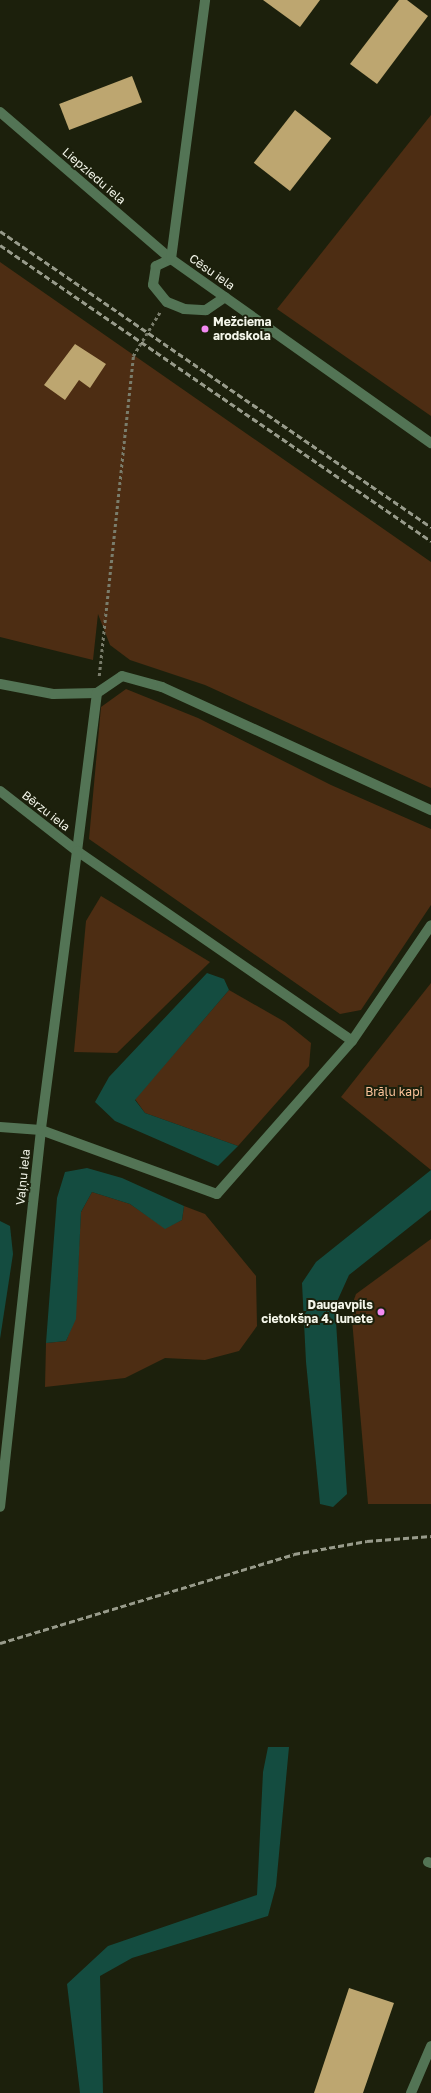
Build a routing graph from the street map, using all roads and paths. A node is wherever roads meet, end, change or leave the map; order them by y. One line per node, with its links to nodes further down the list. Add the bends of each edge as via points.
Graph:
1 (205, 0): 3 (street, Cēsu iela)
2 (0, 112): 3 (street, Liepziedu iela)
3 (171, 259): 4 (street, Cēsu iela); 5 (street, via 156,266 153,285)
4 (225, 297): 5 (street, via 206,310 184,310); 6 (street, Cēsu iela)
5 (167, 302): 8 (path, via 133,356)
6 (431, 443)
7 (0, 684): 8 (street, via 53,694)
8 (97, 693): 10 (street, via 122,676 162,687); 11 (street, Vaļņu iela)
9 (0, 791): 11 (street, Bērzu iela)
10 (431, 810)
11 (77, 851): 13 (street, Bērzu iela); 15 (street, Vaļņu iela)
12 (431, 924): 13 (street)
13 (352, 1041): 15 (street, via 217,1194)
14 (0, 1127): 15 (street)
15 (41, 1130): 16 (street, Vaļņu iela)
16 (0, 1507)
17 (431, 2046): 18 (street)
18 (411, 2093)

